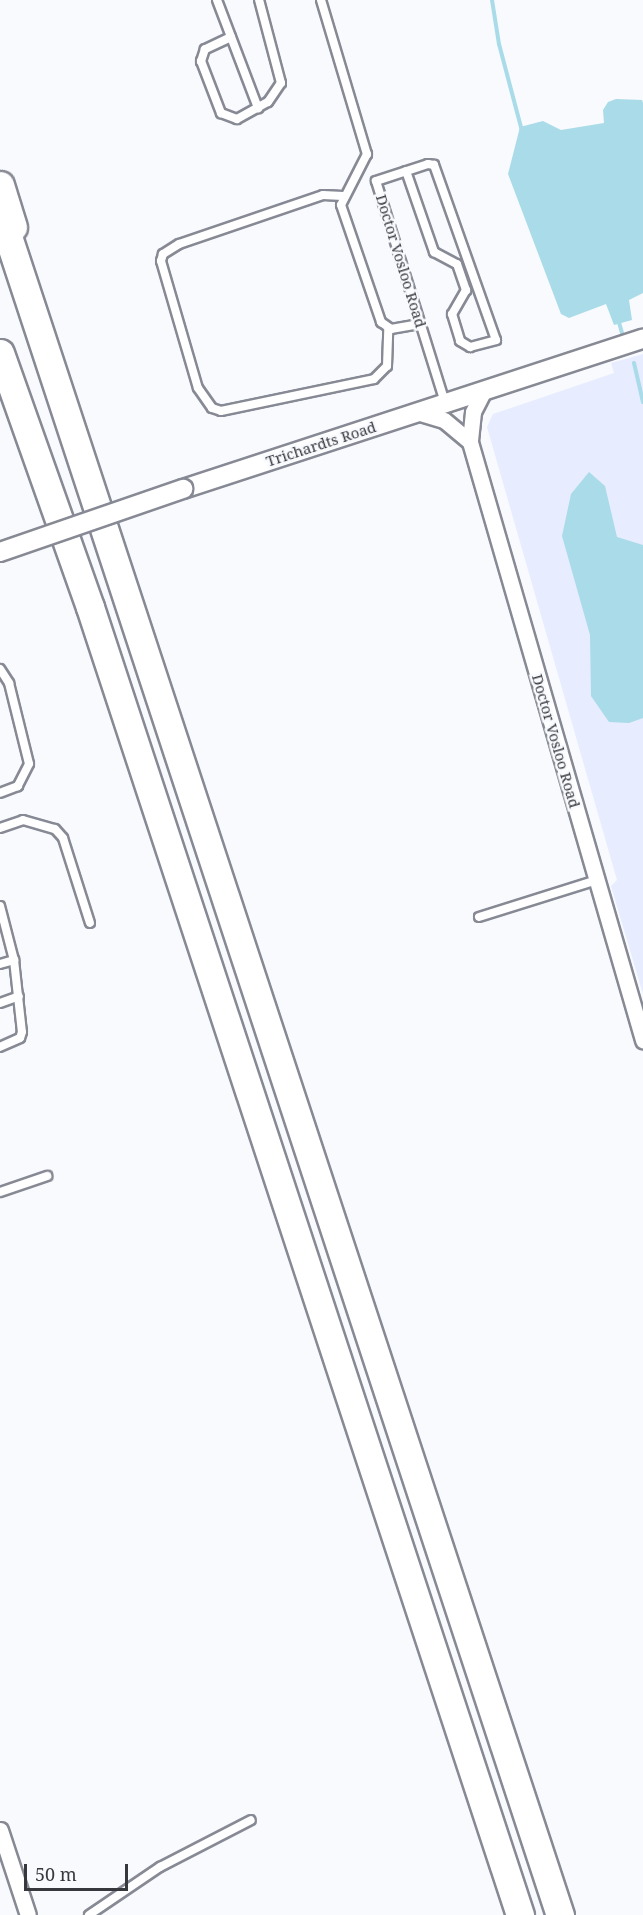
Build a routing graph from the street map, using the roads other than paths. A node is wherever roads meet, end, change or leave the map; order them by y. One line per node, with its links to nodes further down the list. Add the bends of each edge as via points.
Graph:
1 (217, 0): 4 (lane)
2 (259, 0): 5 (lane, via 281,75 274,96)
3 (321, 0): 8 (lane, via 367,154 362,169)
4 (231, 37): 5 (lane); 5 (lane, via 210,45 202,55 216,105 228,118 237,119)
5 (258, 108)
6 (406, 171): 10 (lane, Doctor Vosloo Road, via 428,164 437,170); 11 (lane, via 434,252 456,264); 12 (lane, Doctor Vosloo Road, via 376,181)
7 (0, 185): 20 (highway)
8 (343, 196): 13 (lane, via 341,205 381,322); 13 (lane, via 323,195 179,244 163,254 161,261 198,388 212,408 221,411 374,379 387,366)
9 (0, 212): 20 (highway)
10 (478, 284): 11 (lane); 11 (lane, Doctor Vosloo Road, via 496,340 470,347 460,341 452,314)
11 (466, 290)
12 (420, 324): 13 (lane); 17 (lane, Doctor Vosloo Road)
13 (388, 328)
14 (643, 339): 16 (street, Trichardts Road)
15 (0, 353): 42 (highway, via 93,618)
16 (483, 392): 17 (street, Trichardts Road); 19 (street, Doctor Vosloo Road, via 473,412)
17 (445, 404): 18 (street, Trichardts Road)
18 (417, 412): 19 (street, via 444,420); 21 (street, Trichardts Road, bridge)
19 (470, 442): 25 (street, Doctor Vosloo Road)
20 (81, 452): 43 (highway)
21 (0, 552)
22 (0, 669): 23 (lane, via 9,683 29,752 29,764 18,786)
23 (0, 793)
24 (0, 828): 29 (lane, via 23,820 56,829 63,838)
25 (597, 880): 27 (lane); 34 (street, Doctor Vosloo Road)
26 (0, 906): 28 (lane)
27 (480, 917)
28 (3, 922): 30 (lane)
29 (90, 923)
30 (14, 960): 31 (lane); 32 (lane)
31 (0, 964)
32 (20, 996): 33 (lane); 35 (lane, via 20,1038)
33 (0, 1003)
34 (643, 1040)
35 (0, 1047)
36 (46, 1176): 37 (lane)
37 (0, 1192)
38 (252, 1820): 41 (lane, via 160,1867)
39 (0, 1830): 40 (street)
40 (28, 1915)
41 (89, 1915)
42 (520, 1915)
43 (560, 1915)

